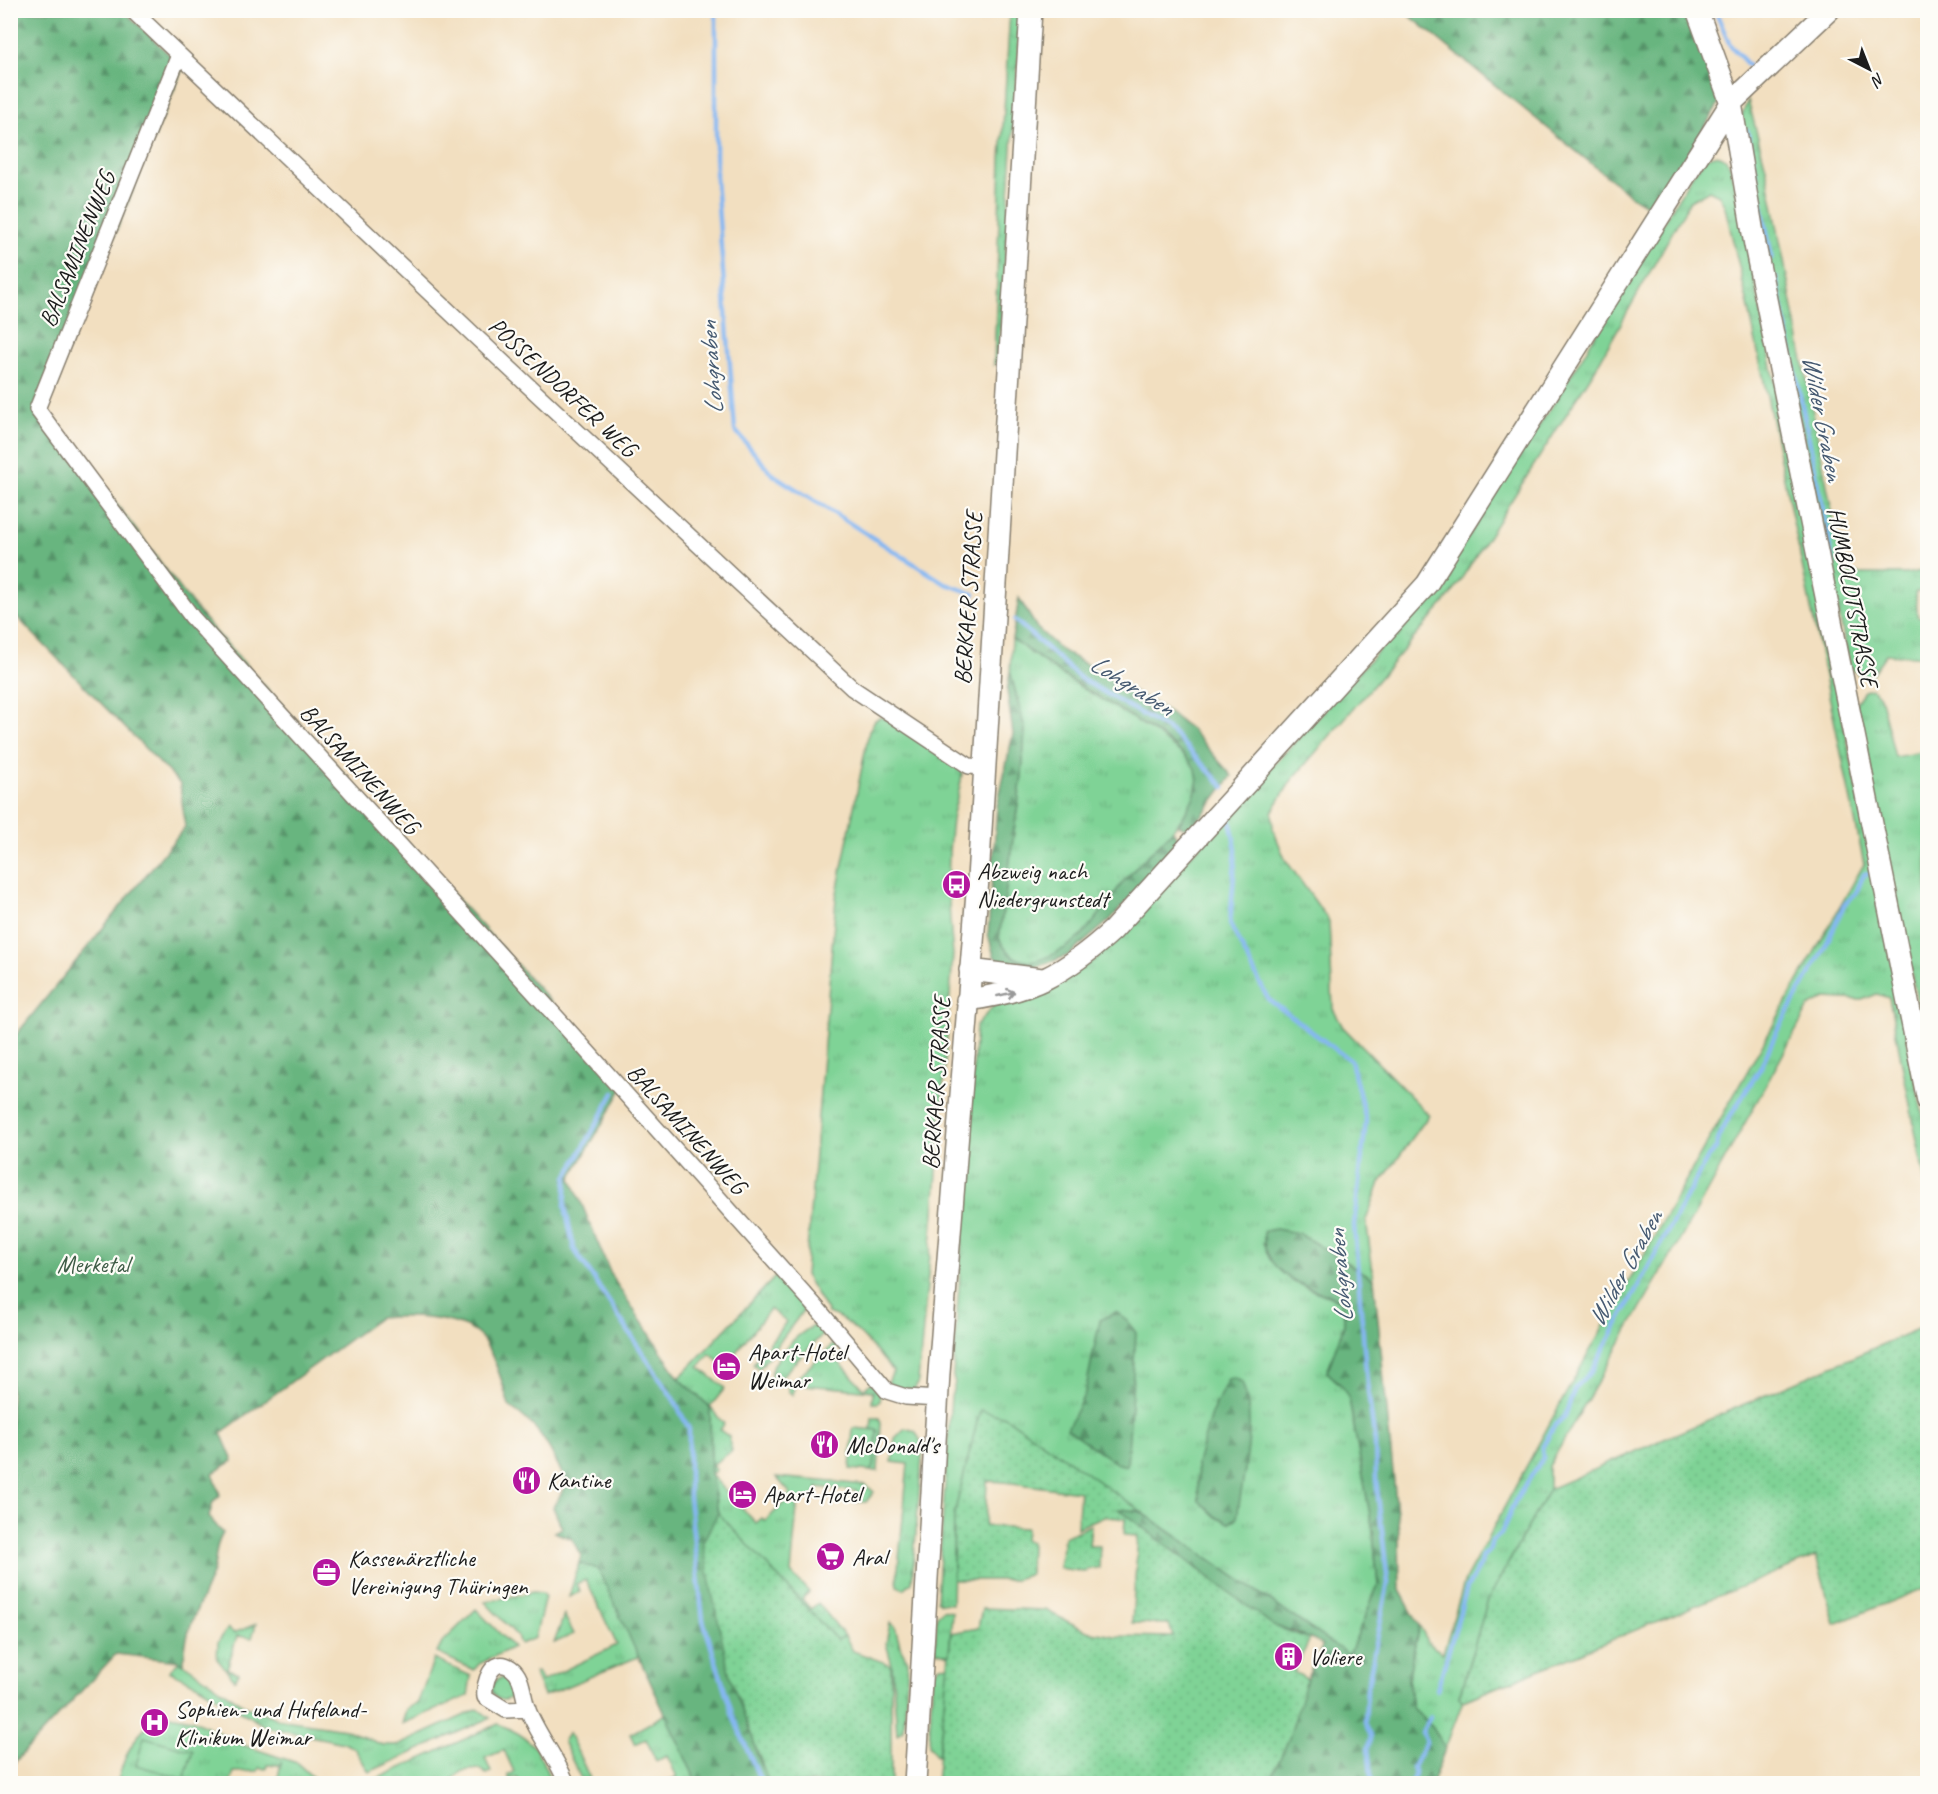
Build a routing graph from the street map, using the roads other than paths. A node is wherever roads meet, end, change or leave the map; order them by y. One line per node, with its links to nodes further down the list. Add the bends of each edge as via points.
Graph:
1 (132, 10): 5 (street, POSSENDORFER WEG)
2 (1031, 10): 7 (street, BERKAER STRASSE)
3 (1697, 10): 6 (street, HUMBOLDTSTRASSE)
4 (1829, 10): 6 (street)
5 (179, 55): 7 (street, POSSENDORFER WEG, via 852,688 969,766); 12 (street, BALSAMINENWEG, via 37,409 192,617 561,1022 887,1391)
6 (1731, 103): 9 (street, via 1427,585 1113,930 1081,959); 11 (street, HUMBOLDTSTRASSE, via 1755,244)
7 (984, 767): 8 (street, BERKAER STRASSE)
8 (970, 970): 9 (street); 10 (street, BERKAER STRASSE)
9 (1042, 979): 10 (street, one-way to 9, via 1004,995)
10 (967, 1000): 12 (street, BERKAER STRASSE)
11 (1928, 1101)
12 (938, 1399): 15 (street, BERKAER STRASSE)
13 (528, 1709): 14 (street)
14 (567, 1784)
15 (915, 1784)

